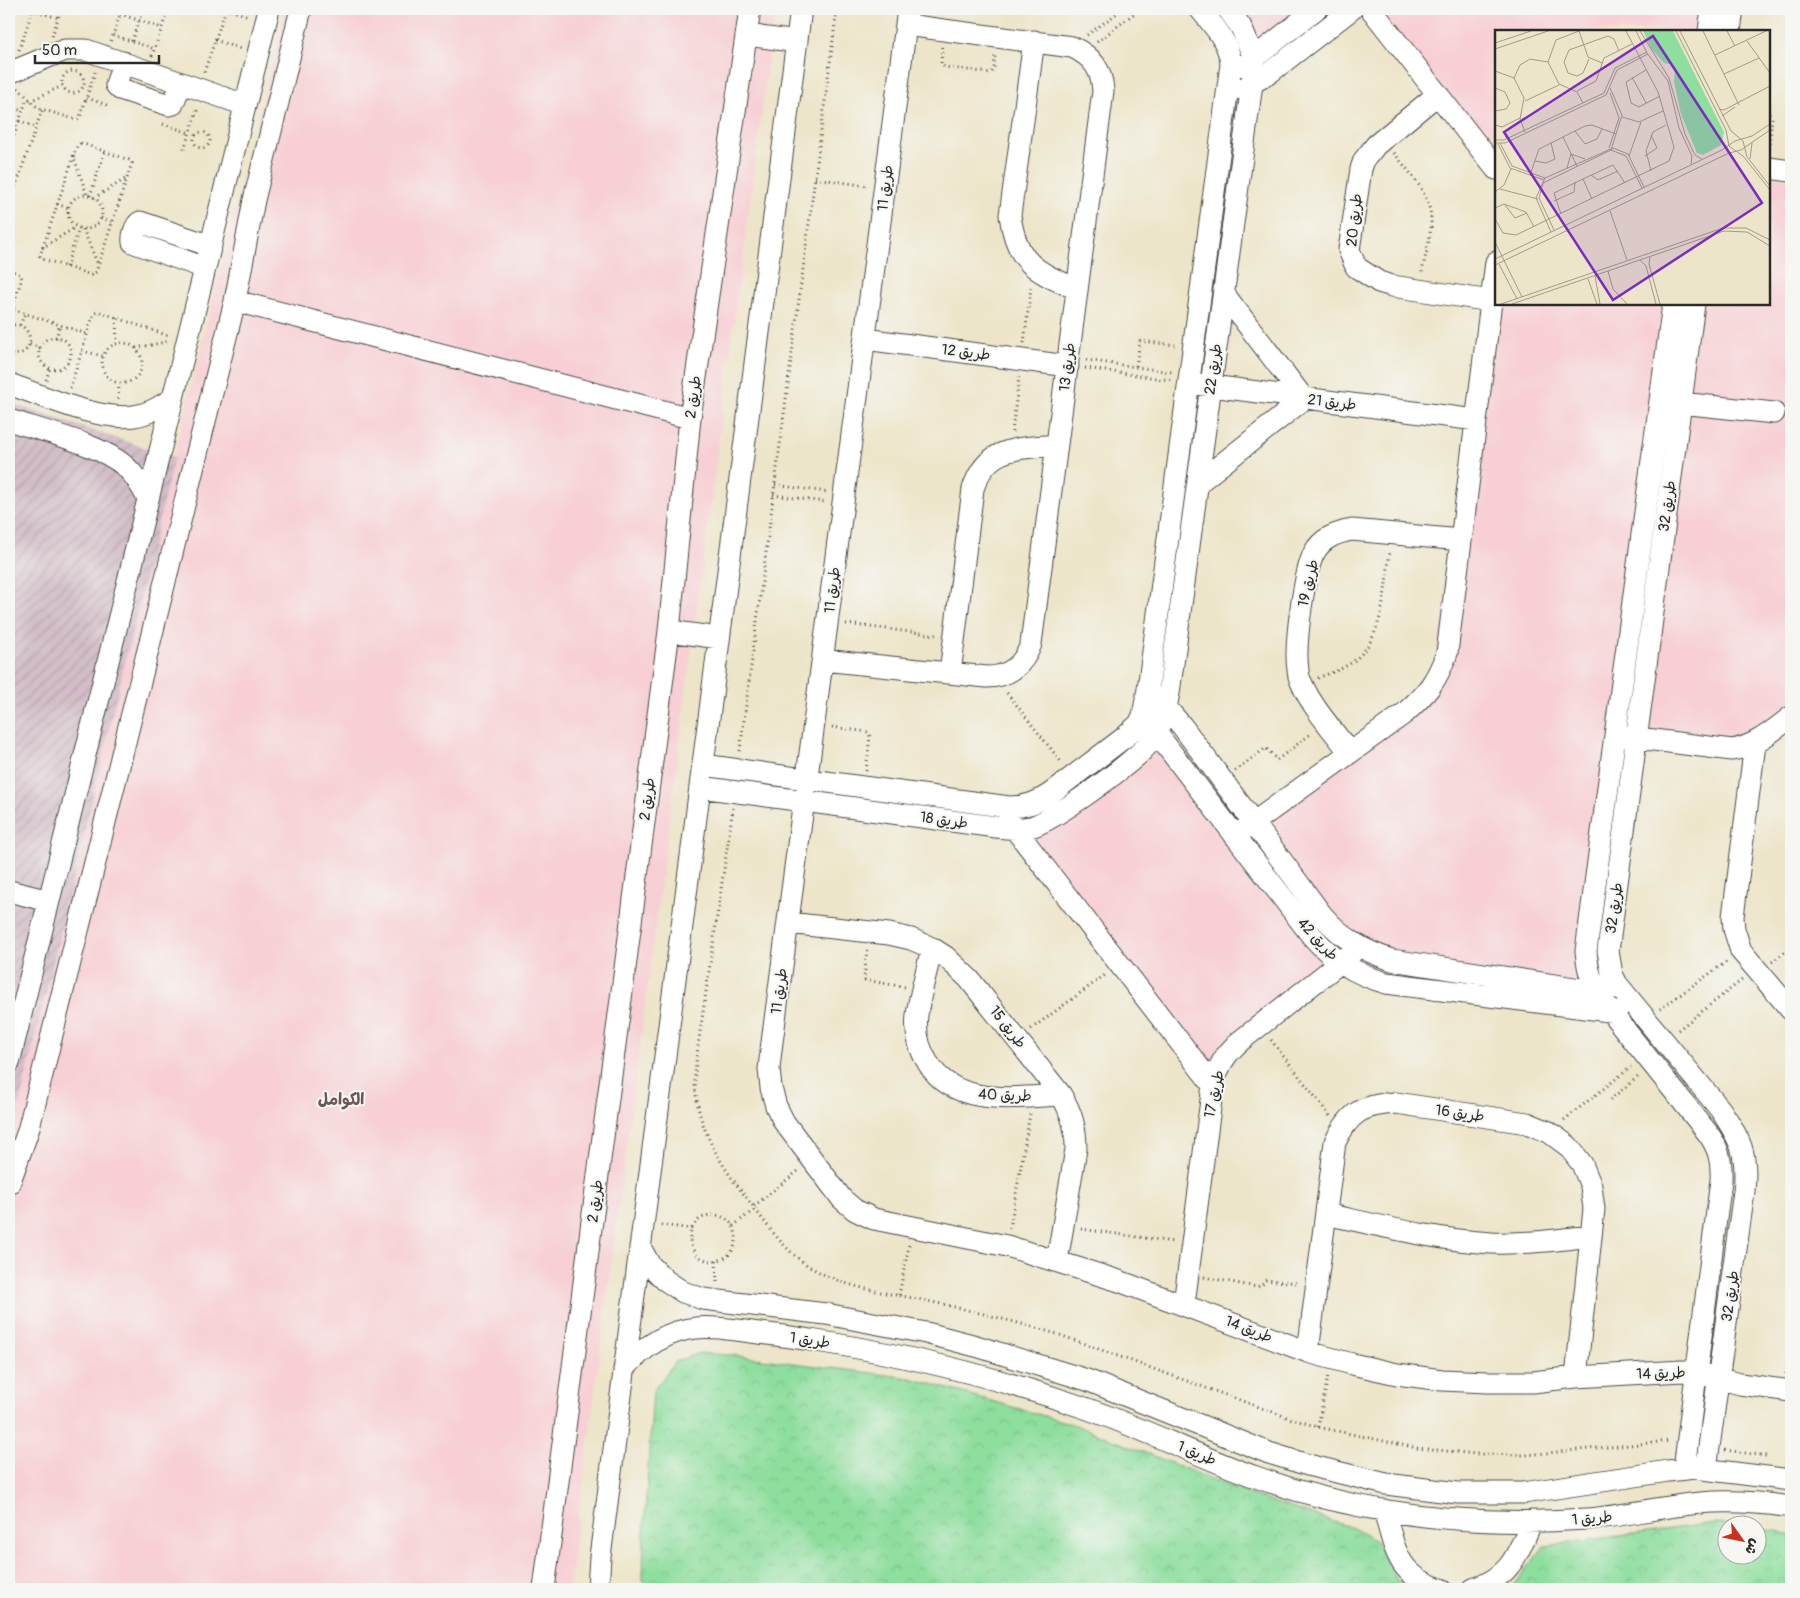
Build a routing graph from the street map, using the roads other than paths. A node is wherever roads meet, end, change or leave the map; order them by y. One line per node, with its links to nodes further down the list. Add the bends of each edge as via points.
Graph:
1 (302, 9): 30 (street)
2 (750, 9): 15 (street, طريق 2)
3 (801, 9): 17 (street)
4 (1200, 9): 23 (street, طريق 22, via 1230,54)
5 (1228, 9): 19 (street, طريق 22, via 1241,27)
6 (1316, 9): 19 (street)
7 (1352, 9): 21 (street)
8 (1371, 9): 24 (street)
9 (1712, 9): 13 (street)
10 (1733, 9): 14 (street)
11 (268, 15): 25 (street)
12 (907, 17): 16 (street, via 944,30); 40 (street, طريق 11)
13 (1709, 30)
14 (1730, 30)
15 (747, 35): 17 (street); 49 (street, طريق 2)
16 (1034, 41): 34 (street, via 1010,215 1012,232 1029,263 1045,275); 34 (street, طريق 13, via 1078,50 1094,62 1102,78 1103,91)
17 (797, 42): 57 (street)
18 (110, 58): 20 (street, via 86,50 65,50); 22 (street); 22 (street, via 117,88 169,105)
19 (1254, 58): 21 (street, طريق 22); 23 (street)
20 (12, 76)
21 (1252, 84): 23 (street); 35 (street, طريق 22)
22 (194, 87): 25 (street)
23 (1227, 87): 42 (street, طريق 22)
24 (1438, 94): 27 (street); 36 (street, طريق 20, via 1369,152 1360,169 1349,250 1356,267 1379,282)
25 (246, 105): 29 (street)
26 (1770, 168): 28 (street)
27 (1495, 169)
28 (1791, 171)
29 (224, 194): 30 (street); 31 (street)
30 (254, 200): 37 (street)
31 (211, 246): 32 (street); 32 (street, via 140,222 132,240)
32 (205, 268): 45 (street)
33 (1495, 270): 36 (street)
34 (1077, 289): 41 (street, طريق 13)
35 (1224, 294): 44 (street, طريق 22); 46 (street)
36 (1491, 301): 51 (street)
37 (235, 302): 49 (street); 92 (street, via 28,1131)
38 (1672, 305): 65 (street, طريق 32)
39 (1694, 305): 47 (street, طريق 32)
40 (865, 339): 41 (street, طريق 12); 58 (street, طريق 11)
41 (1068, 361): 52 (street, طريق 13)
42 (1189, 378): 44 (street, طريق 21); 60 (street, طريق 22)
43 (9, 384): 45 (street, via 100,415 116,417 156,410)
44 (1211, 387): 46 (street, طريق 21); 53 (street, طريق 22)
45 (172, 399): 54 (street)
46 (1304, 399): 51 (street, طريق 21); 53 (street)
47 (1681, 403): 48 (street); 66 (street, طريق 32)
48 (1774, 413)
49 (690, 418): 56 (street, طريق 2)
50 (9, 420): 54 (street, via 111,456 126,467)
51 (1476, 420): 55 (street)
52 (1057, 445): 59 (street, via 1010,450 986,463 977,475); 59 (street, طريق 13, via 1028,654 1014,670 994,677)
53 (1198, 483): 61 (street, طريق 22)
54 (148, 498): 78 (street)
55 (1462, 540): 68 (street, via 1447,653 1438,676 1424,696 1405,713); 68 (street, طريق 19, via 1352,530 1337,533 1314,552 1299,623 1298,670 1302,685)
56 (669, 631): 57 (street); 110 (street, طريق 2)
57 (719, 638): 69 (street)
58 (823, 660): 59 (street, طريق 13); 70 (street, طريق 11)
59 (950, 673)
60 (1148, 689): 61 (street, طريق 42); 62 (street, طريق 22)
61 (1167, 707): 64 (street, طريق 22); 74 (street, طريق 42)
62 (1143, 716): 64 (street, طريق 42); 73 (street, طريق 18, via 1126,737 1038,802 1009,808)
63 (1791, 717): 67 (street)
64 (1156, 733): 75 (street, طريق 18, via 1136,757 1046,822 1030,828); 76 (street, طريق 42)
65 (1615, 736): 66 (street); 83 (street, طريق 32, via 1586,951 1587,966)
66 (1636, 738): 67 (street, via 1721,749 1745,748); 84 (street, طريق 32, via 1608,951 1612,974)
67 (1755, 744): 85 (street, via 1733,917 1741,951)
68 (1350, 753): 74 (street)
69 (703, 765): 70 (street, طريق 18); 71 (street)
70 (807, 778): 72 (street, طريق 11); 73 (street, طريق 18)
71 (700, 787): 72 (street, طريق 18); 95 (street)
72 (804, 801): 75 (street, طريق 18); 79 (street, طريق 11)
73 (995, 804): 75 (street)
74 (1254, 823): 76 (street); 81 (street, طريق 42, via 1322,915)
75 (1014, 828): 89 (street)
76 (1235, 836): 82 (street, طريق 42, via 1312,936)
77 (9, 891): 78 (street)
78 (49, 901): 88 (street)
79 (788, 923): 80 (street, طريق 15, via 889,934); 91 (street, طريق 11, via 769,1069 776,1106)
80 (932, 948): 90 (street, طريق 15, via 969,979); 90 (street, طريق 40, via 917,1017 923,1054 933,1071 947,1084 986,1096)
81 (1359, 948): 82 (street, طريق 17); 83 (street, طريق 42, via 1392,960)
82 (1340, 963): 86 (street, طريق 42, via 1386,983); 89 (street, طريق 17, via 1227,1053)
83 (1596, 991): 84 (street, طريق 42); 86 (street, طريق 32)
84 (1627, 996): 87 (street, طريق 32)
85 (1791, 1010)
86 (1610, 1011): 87 (street, طريق 42); 100 (street, طريق 32, via 1715,1142 1720,1154 1721,1180)
87 (1645, 1018): 102 (street, طريق 32, via 1720,1109 1742,1147 1746,1169)
88 (9, 1063)
89 (1213, 1085): 97 (street, طريق 17)
90 (1061, 1095): 96 (street, طريق 15, via 1069,1107 1076,1149)
91 (812, 1160): 96 (street, طريق 14, via 842,1199 874,1218 1007,1246)
92 (9, 1184)
93 (1326, 1214): 94 (street, via 1444,1238 1492,1243); 94 (street, طريق 16, via 1335,1142 1346,1121 1376,1104 1396,1103 1527,1123 1549,1132 1568,1146 1582,1164 1591,1186 1594,1209); 98 (street, طريق 16)
94 (1591, 1236): 101 (street, طريق 16)
95 (640, 1247): 99 (street); 104 (street, طريق 1, via 650,1265 665,1280 683,1292 703,1299 826,1314 918,1331 976,1346 1087,1380 1269,1453 1315,1468 1378,1482 1458,1493 1523,1493)
96 (1057, 1262): 97 (street, طريق 14)
97 (1184, 1304): 98 (street, طريق 14)
98 (1308, 1352): 101 (street, طريق 14, via 1397,1374 1442,1380 1533,1382)
99 (624, 1369): 108 (street, طريق 1, via 654,1342 674,1332 696,1327 848,1345 1003,1381 1112,1418 1259,1478 1329,1499); 111 (street)
100 (1696, 1372): 101 (street, طريق 14); 102 (street, طريق 14); 104 (street, طريق 32)
101 (1576, 1377)
102 (1719, 1378): 103 (street, طريق 14); 105 (street, طريق 32)
103 (1788, 1391)
104 (1684, 1469): 105 (street, طريق 1)
105 (1706, 1469): 106 (street, طريق 1)
106 (1791, 1480)
107 (1791, 1507): 109 (street, طريق 1, via 1755,1502 1710,1502 1600,1517)
108 (1384, 1510): 109 (street, طريق 1, via 1437,1517); 112 (street, via 1397,1555 1405,1567 1426,1585)
109 (1532, 1521): 113 (street, via 1517,1555 1505,1572 1488,1584)
110 (544, 1589)
111 (598, 1589)
112 (1441, 1589)
113 (1473, 1589)

